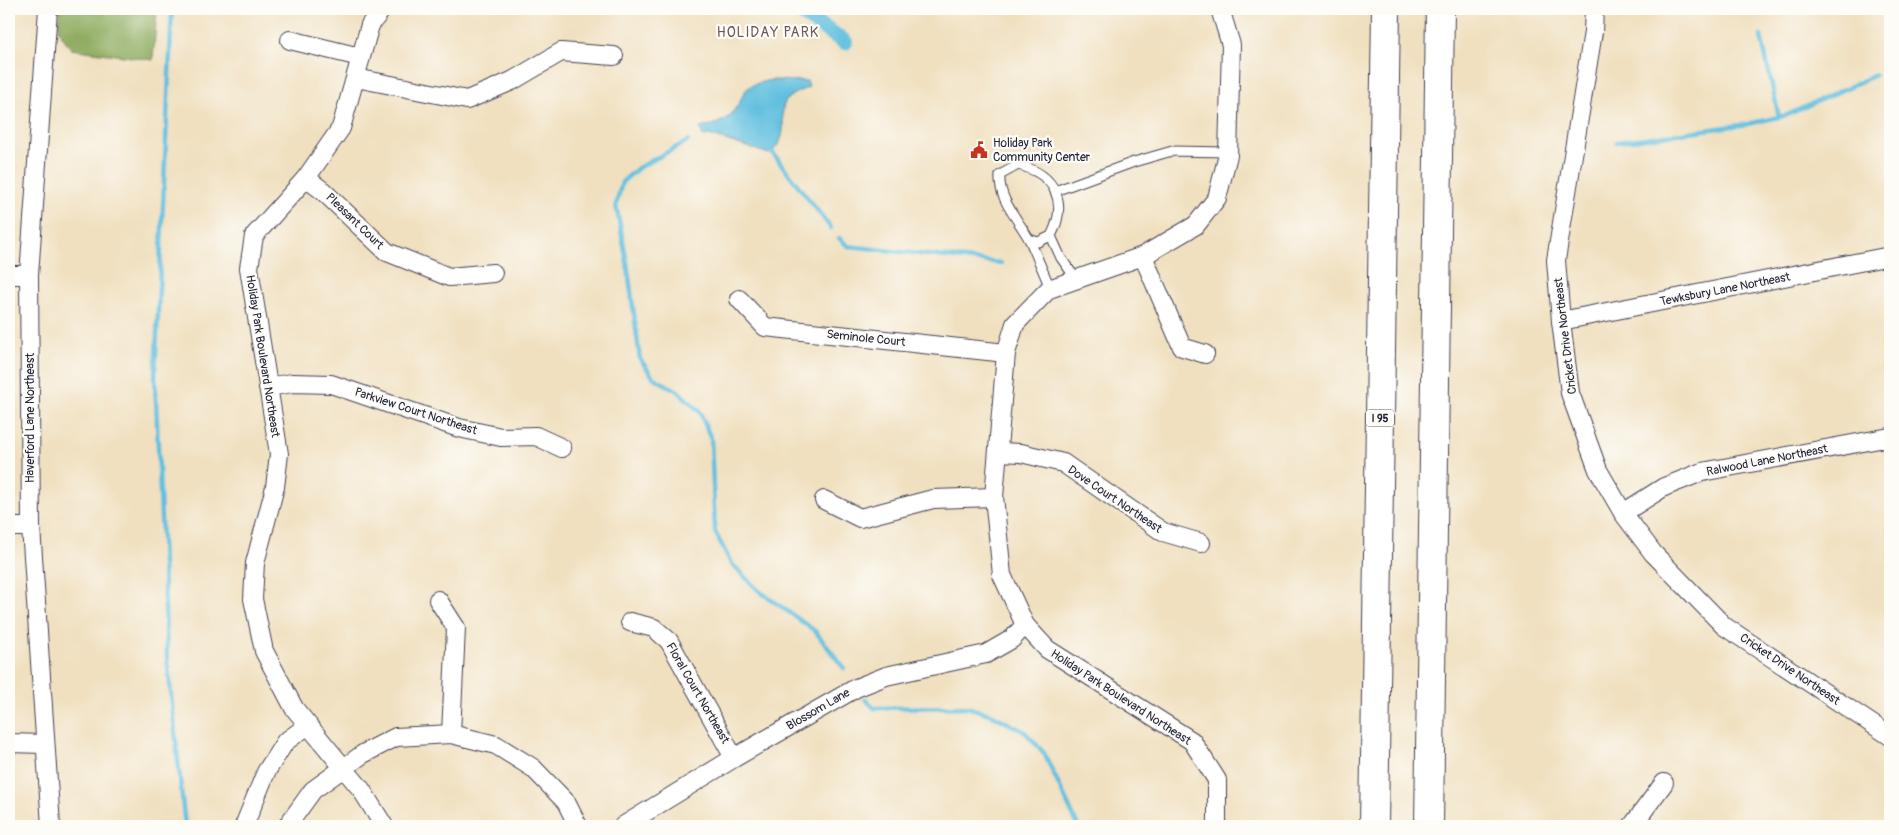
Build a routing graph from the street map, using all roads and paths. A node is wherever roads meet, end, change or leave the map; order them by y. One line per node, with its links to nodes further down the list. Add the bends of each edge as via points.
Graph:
1 (48, 9): 20 (street, Haverford Lane Northeast)
2 (382, 9): 9 (street, Holiday Park Boulevard Northeast, via 370,25)
3 (1220, 9): 11 (street, Holiday Park Boulevard Northeast, via 1231,45)
4 (1386, 9): 55 (highway, I 95)
5 (1440, 9): 56 (highway)
6 (1594, 9): 24 (street, Cricket Drive Northeast, via 1556,260)
7 (290, 40): 9 (street)
8 (614, 56): 10 (street, via 561,52 512,81 467,100)
9 (360, 57): 10 (street, Holiday Park Boulevard Northeast)
10 (356, 78): 12 (street, Holiday Park Boulevard Northeast, via 341,128)
11 (1228, 152): 13 (lane, via 1172,151); 16 (street, Holiday Park Boulevard Northeast, via 1217,198 1196,226)
12 (306, 178): 18 (street, Pleasant Court, via 323,190 387,252 449,277); 27 (street, Holiday Park Boulevard Northeast, via 254,236 249,268)
13 (1055, 191): 14 (lane, via 1059,196 1059,221); 15 (lane, via 1044,176 1030,168 1018,165 1000,175 1005,201)
14 (1051, 236): 15 (lane, via 1038,242); 21 (lane)
15 (1029, 239): 22 (lane)
16 (1144, 256): 21 (street, Holiday Park Boulevard Northeast); 26 (street, via 1182,348)
17 (1890, 256): 24 (street, Tewksbury Lane Northeast)
18 (493, 273)
19 (9, 275): 20 (street)
20 (29, 275): 35 (street, Haverford Lane Northeast)
21 (1076, 279): 22 (street, Holiday Park Boulevard Northeast)
22 (1050, 288): 25 (street, Holiday Park Boulevard Northeast, via 1015,324)
23 (739, 299): 25 (street, Seminole Court, via 765,327)
24 (1560, 321): 33 (street, Cricket Drive Northeast, via 1570,392 1598,470)
25 (1006, 353): 30 (street, Holiday Park Boulevard Northeast)
26 (1205, 354)
27 (268, 387): 29 (street, Parkview Court Northeast, via 331,384 459,428 501,437 536,436); 40 (street, Holiday Park Boulevard Northeast, via 279,454 275,486 255,563 253,599 264,651)
28 (1890, 437): 33 (street, Ralwood Lane Northeast, via 1702,472 1664,487)
29 (562, 448)
30 (999, 452): 31 (street, Holiday Park Boulevard Northeast); 36 (street, Dove Court Northeast, via 1021,453 1063,463 1163,532)
31 (994, 497): 32 (street, via 933,499 860,518); 39 (street, Holiday Park Boulevard Northeast, via 1002,575)
32 (824, 500)
33 (1623, 513): 42 (street, Cricket Drive Northeast, via 1653,553 1724,626)
34 (9, 527): 35 (street)
35 (31, 527): 44 (street, Haverford Lane Northeast)
36 (1201, 543)
37 (438, 600): 41 (street, via 456,628)
38 (630, 622): 45 (street, Floral Court Northeast, via 654,628 669,641)
39 (1025, 625): 45 (street, Blossom Lane, via 1012,639 986,654 886,676 856,688); 54 (street, Holiday Park Boulevard Northeast, via 1047,649 1192,741 1217,780)
40 (307, 726): 46 (street, Holiday Park Boulevard Northeast); 50 (street, via 285,742 266,772)
41 (451, 734): 46 (street, via 396,737); 48 (street, via 496,745 533,768 566,802)
42 (1890, 736)
43 (9, 743): 44 (street)
44 (44, 744): 49 (street, Haverford Lane Northeast)
45 (734, 758): 53 (street, Blossom Lane)
46 (343, 767): 51 (street, via 313,790); 52 (street, Holiday Park Boulevard Northeast)
47 (1664, 783): 57 (street)
48 (573, 823)
49 (51, 826)
50 (244, 826)
51 (287, 826)
52 (384, 826)
53 (623, 826)
54 (1217, 826)
55 (1374, 826)
56 (1429, 826)
57 (1632, 826)

